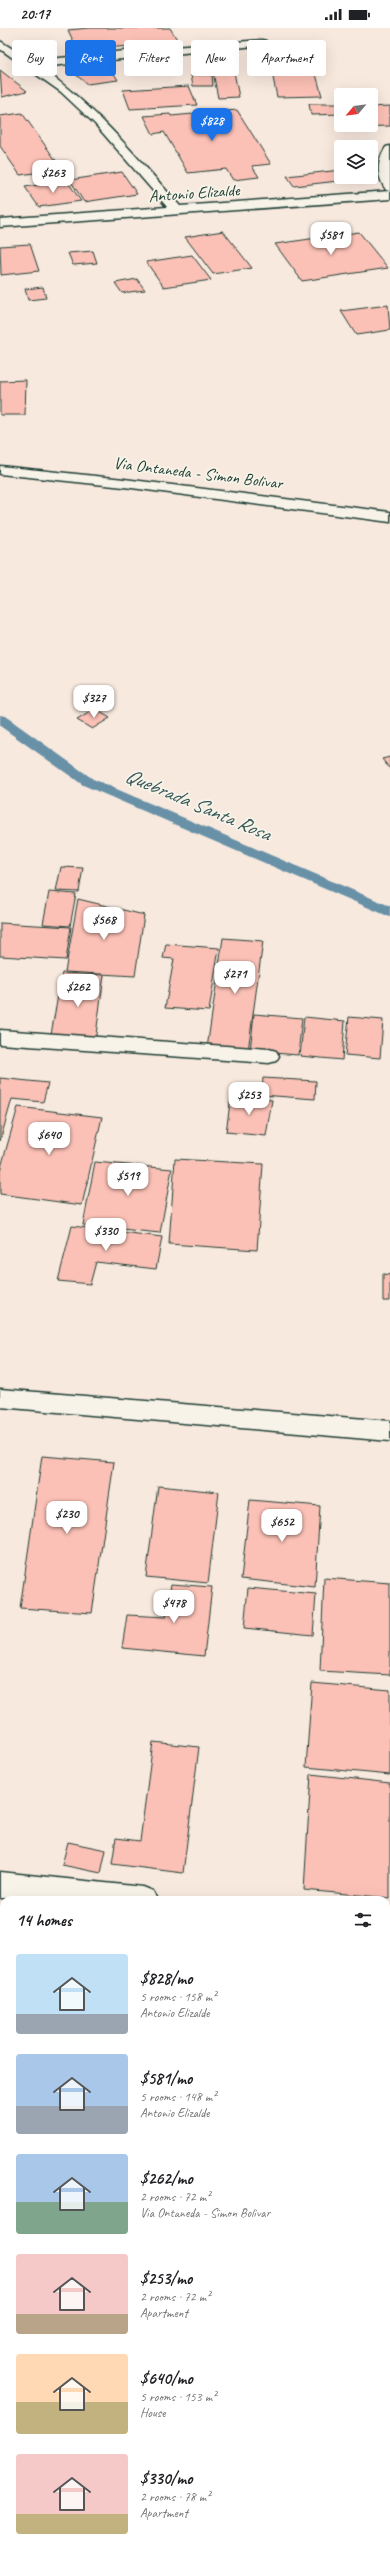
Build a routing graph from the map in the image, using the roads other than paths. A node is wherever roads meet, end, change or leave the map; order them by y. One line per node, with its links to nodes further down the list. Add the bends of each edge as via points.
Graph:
1 (0, 44): 3 (street)
2 (247, 44): 4 (street)
3 (12, 52)
4 (57, 62)
5 (46, 76): 9 (street, via 99,121)
6 (390, 150): 7 (street, via 387,153 384,174)
7 (390, 187)
8 (390, 195): 9 (street, Antonio Elizalde)
9 (177, 211): 10 (street, Antonio Elizalde)
10 (0, 223)
11 (0, 470): 12 (street, Via Ontaneda - Simon Bolivar)
12 (390, 517)
13 (0, 1037): 14 (street)
14 (269, 1056)
15 (0, 1398): 16 (street)
16 (390, 1431)
17 (0, 1885): 18 (street)
18 (105, 1896)

